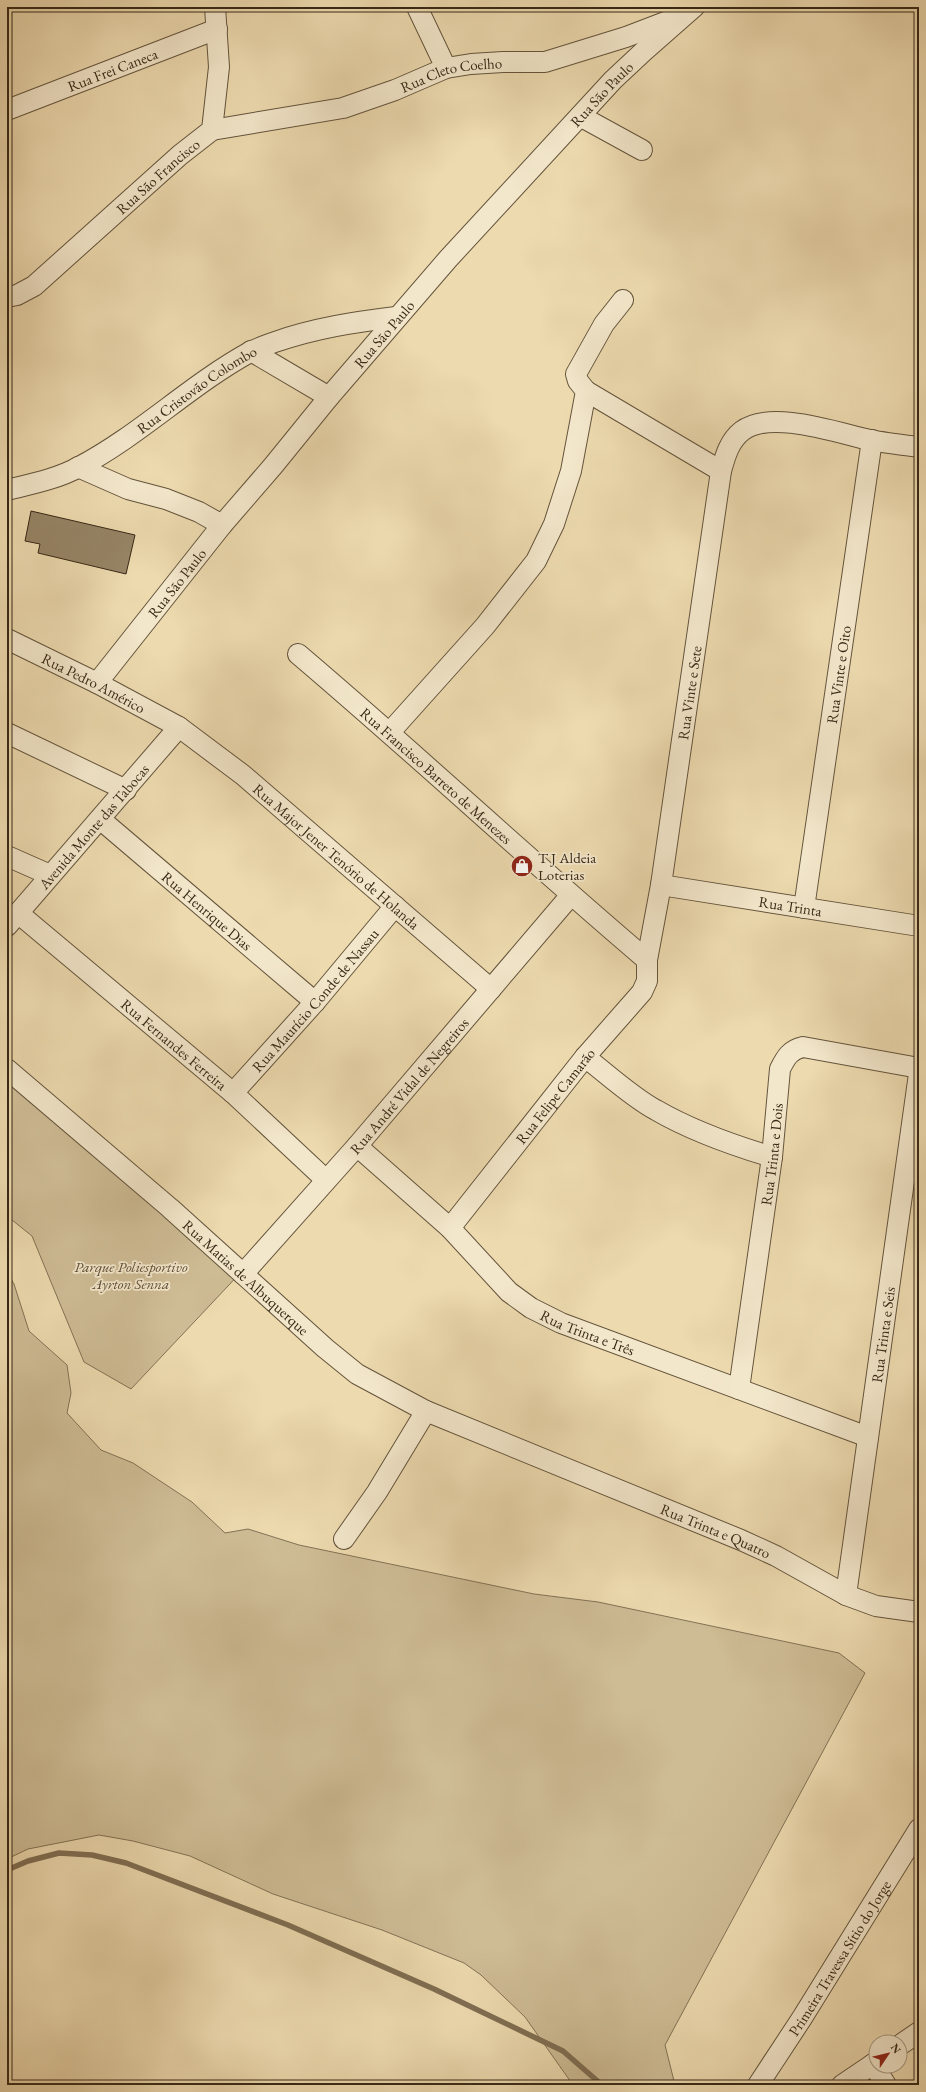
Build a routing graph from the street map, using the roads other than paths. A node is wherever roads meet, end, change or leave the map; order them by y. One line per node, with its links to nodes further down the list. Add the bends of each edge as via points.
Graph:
1 (215, 7): 4 (street, Rua São Francisco)
2 (418, 7): 5 (street)
3 (691, 10): 5 (street, Rua Cleto Coelho, via 626,37 545,62 497,62); 7 (street, Rua São Paulo, via 644,51)
4 (217, 29): 6 (street, Rua Frei Caneca); 8 (street, Rua São Francisco, via 219,67)
5 (446, 68): 8 (street, Rua Cleto Coelho, via 395,90 343,108)
6 (7, 110)
7 (580, 116): 9 (street); 12 (street, Rua São Paulo)
8 (212, 130): 10 (street, Rua São Francisco, via 163,170 34,286)
9 (642, 150)
10 (7, 297)
11 (623, 300): 14 (street, via 597,335 576,374)
12 (396, 317): 13 (street, Rua Cristovão Colombo, via 301,333); 15 (street, Rua São Paulo)
13 (251, 351): 15 (street); 18 (street, Rua Cristovão Colombo, via 187,393 132,434)
14 (586, 391): 19 (street); 26 (street, via 571,471 554,524 536,561 486,626)
15 (329, 397): 21 (street, Rua São Paulo)
16 (872, 440): 17 (street); 19 (street, Rua Vinte e Sete, via 776,422 756,424 742,431 731,443); 35 (street, Rua Vinte e Oito)
17 (919, 447)
18 (78, 468): 20 (street, Rua Cristovão Colombo); 21 (street, via 128,489 166,499 199,512)
19 (721, 471): 32 (street, Rua Vinte e Sete)
20 (7, 490)
21 (222, 525): 24 (street, Rua São Paulo)
22 (7, 639): 24 (street, Rua Pedro Américo)
23 (298, 654): 26 (street, Rua Francisco Barreto de Menezes)
24 (97, 683): 25 (street, Rua Pedro Américo)
25 (179, 727): 28 (street, Avenida Monte das Tabocas); 34 (street, Rua Major Jener Tenório de Holanda, via 243,775)
26 (390, 732): 33 (street, Rua Francisco Barreto de Menezes)
27 (7, 733): 28 (street)
28 (126, 790): 29 (street, Avenida Monte das Tabocas)
29 (100, 820): 31 (street, Avenida Monte das Tabocas); 40 (street, Rua Henrique Dias)
30 (7, 856): 31 (street)
31 (50, 875): 36 (street, Avenida Monte das Tabocas)
32 (661, 885): 35 (street, Rua Trinta); 38 (street, Rua Vinte e Sete)
33 (571, 895): 38 (street, Rua Francisco Barreto de Menezes); 39 (street, Rua André Vidal de Negreiros)
34 (395, 906): 39 (street, Rua Major Jener Tenório de Holanda); 40 (street, Rua Maurício Conde de Nassau)
35 (804, 908): 37 (street, Rua Trinta)
36 (13, 919): 45 (street, Rua Fernandes Ferreira)
37 (919, 926)
38 (647, 960): 41 (street, Rua Felipe Camarão, via 647,981 642,992)
39 (491, 989): 46 (street, Rua André Vidal de Negreiros)
40 (315, 1002): 45 (street, Rua Maurício Conde de Nassau)
41 (585, 1057): 47 (street, via 655,1110 699,1131); 49 (street, Rua Felipe Camarão)
42 (919, 1068): 47 (street, Rua Trinta e Dois, via 803,1047 793,1049 785,1057 780,1069)
43 (7, 1069): 50 (street, Rua Matias de Albuquerque, via 170,1208)
44 (919, 1074): 53 (street, Rua Trinta e Seis)
45 (233, 1093): 48 (street, Rua Fernandes Ferreira)
46 (357, 1146): 48 (street, Rua André Vidal de Negreiros); 49 (street, Rua Trinta e Três)
47 (772, 1157): 51 (street, Rua Trinta e Dois)
48 (326, 1180): 50 (street, Rua André Vidal de Negreiros)
49 (450, 1228): 51 (street, Rua Trinta e Três, via 509,1292 531,1308 561,1323)
50 (242, 1274): 52 (street, Rua Matias de Albuquerque, via 357,1374)
51 (739, 1389): 53 (street, Rua Trinta e Três)
52 (426, 1411): 54 (street, Rua Matias de Albuquerque); 55 (street, via 381,1486)
53 (868, 1437): 56 (street, Rua Trinta e Seis)
54 (511, 1447): 56 (street, Rua Trinta e Quatro, via 741,1540 776,1556)
55 (344, 1539)
56 (846, 1595): 57 (street, Rua Trinta e Quatro, via 876,1606)
57 (919, 1612)
58 (919, 1829): 63 (street, Primeira Travessa Sítio do Jorge)
59 (919, 2032): 60 (street)
60 (908, 2040)
61 (868, 2068): 64 (street)
62 (880, 2074): 65 (street)
63 (758, 2085)
64 (842, 2085)
65 (886, 2085)

